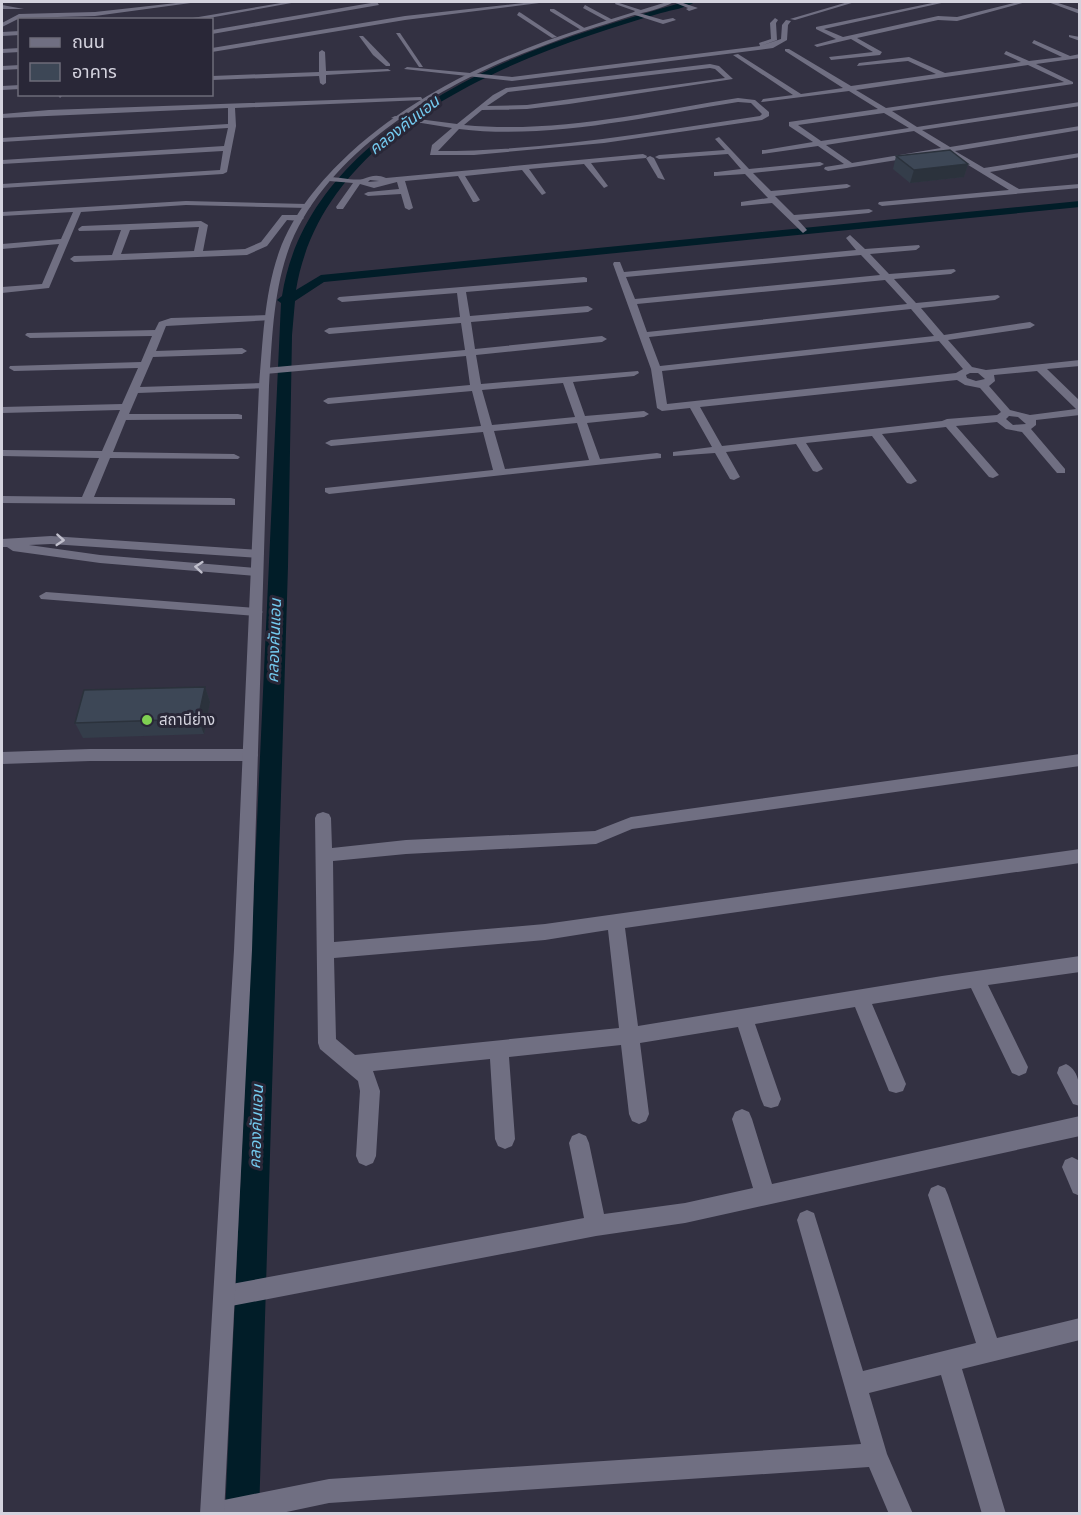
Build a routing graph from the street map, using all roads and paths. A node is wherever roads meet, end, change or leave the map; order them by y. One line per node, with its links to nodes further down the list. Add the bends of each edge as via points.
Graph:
1 (24, 2): 16 (street)
2 (195, 2): 15 (street)
3 (253, 2): 17 (street)
4 (294, 2): 17 (street)
5 (376, 2): 21 (street); 36 (street)
6 (544, 2): 33 (street)
7 (671, 2): 23 (street)
8 (678, 2): 19 (street)
9 (838, 2): 34 (street)
10 (852, 2): 34 (street)
11 (943, 2): 20 (street)
12 (1023, 2): 30 (street, via 957,19)
13 (1051, 2): 24 (street)
14 (617, 3): 25 (street)
15 (168, 6): 28 (street); 31 (street)
16 (4, 7): 35 (street, via 21,9)
17 (261, 7): 32 (street); 36 (street)
18 (585, 7): 37 (street)
19 (689, 7)
20 (914, 7): 30 (street); 53 (street, via 818,28)
21 (387, 9)
22 (552, 10): 41 (street)
23 (650, 12): 23 (street, via 664,22 677,20 661,14); 25 (street)
24 (1080, 12)
25 (638, 13): 29 (street)
26 (396, 14): 33 (street)
27 (519, 14): 50 (street)
28 (95, 17): 39 (street, via 19,16)
29 (623, 17): 37 (street); 38 (street)
30 (944, 17): 51 (street)
31 (181, 18)
32 (195, 18)
33 (405, 18): 47 (street)
34 (785, 18): 80 (street, via 773,23 774,40 767,44); 80 (street, via 784,40 774,46)
35 (2, 20)
36 (285, 20): 40 (street); 43 (street)
37 (609, 20): 41 (street)
38 (635, 21)
39 (2, 25)
40 (292, 25)
41 (583, 28): 50 (street)
42 (300, 30): 47 (street)
43 (213, 32)
44 (18, 33): 45 (street)
45 (2, 34)
46 (398, 34): 68 (street)
47 (307, 35): 56 (street)
48 (1071, 36): 52 (street)
49 (361, 37): 70 (street, via 381,61)
50 (554, 38): 74 (street)
51 (853, 38): 53 (street); 65 (street, via 880,53)
52 (1080, 39)
53 (844, 40): 55 (street)
54 (1034, 42): 64 (street)
55 (818, 45)
56 (213, 50)
57 (2, 51): 58 (street)
58 (18, 51)
59 (787, 51): 88 (street)
60 (322, 52): 72 (street)
61 (1006, 53): 66 (street)
62 (736, 55): 89 (street)
63 (1080, 56): 64 (street)
64 (1068, 57): 66 (street)
65 (831, 58)
66 (1027, 63): 77 (street); 81 (street)
67 (859, 65): 77 (street, via 909,59)
68 (421, 66): 70 (street); 74 (street)
69 (2, 68): 71 (street)
70 (396, 68): 72 (street); 74 (street)
71 (18, 69)
72 (324, 71): 75 (street); 76 (street); 82 (street)
73 (224, 72): 75 (street); 78 (street); 87 (street)
74 (468, 73): 80 (street); 90 (street)
75 (249, 74): 76 (street)
76 (274, 75): 85 (street)
77 (943, 75): 88 (street)
78 (213, 76)
79 (1080, 77): 81 (street)
80 (505, 78)
81 (1067, 81): 86 (street); 97 (street)
82 (323, 83)
83 (2, 86): 84 (street)
84 (15, 87)
85 (273, 87)
86 (1080, 87)
87 (222, 89)
88 (849, 89): 89 (street); 97 (street)
89 (800, 96): 91 (street)
90 (421, 99): 92 (street); 100 (street)
91 (763, 101)
92 (275, 102): 94 (street); 95 (street)
93 (1080, 104): 104 (street)
94 (231, 105): 95 (street); 101 (street)
95 (158, 107): 98 (street); 109 (street)
96 (482, 108): 96 (street, via 506,90 698,68 717,67 730,80 548,105); 102 (street)
97 (885, 110): 104 (street); 107 (street, via 792,124)
98 (40, 114): 99 (street); 109 (street)
99 (2, 116)
100 (399, 118): 102 (street); 126 (street, via 363,144)
101 (232, 126): 108 (street); 109 (street)
102 (458, 126): 102 (street, via 432,153 604,141 762,118 766,114 753,102 738,100 545,126)
103 (1080, 128): 110 (street)
104 (916, 129): 107 (street); 110 (street)
105 (719, 139): 111 (street)
106 (2, 140): 109 (street)
107 (818, 144): 112 (street); 118 (street)
108 (228, 148): 109 (street); 109 (street, via 223,172)
109 (37, 149): 115 (street); 129 (street)
110 (950, 149): 118 (street); 121 (street)
111 (730, 152): 114 (street); 122 (street)
112 (765, 152)
113 (1080, 155): 121 (street)
114 (651, 157): 116 (street); 125 (street)
115 (2, 162)
116 (586, 162): 119 (street); 130 (street)
117 (819, 164): 122 (street)
118 (850, 165): 120 (street)
119 (525, 168): 124 (street); 135 (street)
120 (828, 169)
121 (986, 170): 134 (street)
122 (746, 171): 123 (street); 137 (street)
123 (717, 174)
124 (461, 175): 127 (street); 138 (street)
125 (662, 178)
126 (330, 179): 128 (street); 145 (street)
127 (400, 180): 128 (street); 133 (street)
128 (359, 181): 141 (street)
129 (2, 186)
130 (604, 186)
131 (847, 186): 137 (street)
132 (1080, 186): 134 (street)
133 (404, 191): 136 (street); 142 (street)
134 (1016, 191): 140 (street)
135 (542, 193)
136 (363, 195)
137 (771, 197): 139 (street); 147 (street)
138 (476, 200)
139 (744, 204)
140 (882, 204)
141 (340, 207)
142 (409, 208)
143 (78, 209): 145 (street, via 186,203); 146 (street); 152 (street)
144 (869, 211): 147 (street, via 843,217)
145 (296, 212): 156 (street, via 258,248); 171 (street, via 275,279)
146 (2, 214)
147 (792, 218): 150 (street)
148 (127, 226): 149 (street); 156 (street, via 203,224); 157 (street)
149 (82, 229)
150 (803, 230)
151 (850, 238): 155 (street)
152 (64, 241): 153 (street); 165 (street, via 45,286)
153 (2, 246)
154 (916, 247): 155 (street)
155 (864, 252): 161 (street); 162 (street)
156 (198, 254): 157 (street)
157 (116, 257): 158 (street)
158 (74, 259)
159 (616, 264): 161 (street)
160 (951, 271): 162 (street)
161 (622, 275): 168 (street)
162 (887, 277): 168 (street); 169 (street)
163 (584, 280): 164 (street)
164 (461, 289): 167 (street); 172 (street)
165 (2, 290)
166 (995, 297): 169 (street)
167 (342, 299)
168 (631, 302): 177 (street)
169 (914, 306): 177 (street); 178 (street)
170 (588, 309): 172 (street)
171 (269, 318): 175 (street, via 171,321 162,324); 191 (street)
172 (465, 320): 174 (street); 181 (street)
173 (1030, 325): 178 (street)
174 (329, 331)
175 (156, 333): 176 (street); 182 (street)
176 (30, 335)
177 (645, 335): 187 (street)
178 (940, 338): 187 (street); 189 (street)
179 (602, 339): 181 (street)
180 (242, 351): 182 (street)
181 (469, 352): 191 (street); 194 (street)
182 (148, 354): 184 (street)
183 (1080, 363): 186 (street)
184 (143, 364): 185 (street); 195 (street)
185 (14, 368)
186 (1039, 368): 190 (street); 198 (street)
187 (656, 369): 197 (street, via 662,408)
188 (633, 373): 192 (street)
189 (965, 373): 190 (street); 193 (street, via 966,382); 197 (street)
190 (985, 373): 193 (street, via 991,378)
191 (267, 376): 195 (street); 229 (street)
192 (567, 380): 194 (street); 204 (street)
193 (983, 384): 202 (street)
194 (476, 387): 196 (street); 207 (street)
195 (132, 390): 200 (street)
196 (328, 401)
197 (694, 405): 211 (street)
198 (1080, 409): 206 (street)
199 (2, 410): 200 (street)
200 (124, 412): 203 (street); 213 (street)
201 (644, 414): 204 (street)
202 (1004, 415): 205 (street); 206 (street, via 1007,426)
203 (238, 417)
204 (579, 421): 207 (street); 217 (street)
205 (947, 422): 208 (street); 221 (street)
206 (1027, 423): 219 (street)
207 (489, 429): 210 (street); 220 (street)
208 (874, 431): 209 (street); 223 (street)
209 (799, 440): 211 (street); 218 (street)
210 (331, 443)
211 (720, 450): 214 (street); 222 (street)
212 (2, 453): 213 (street)
213 (105, 454): 216 (street); 226 (street)
214 (677, 454)
215 (657, 456): 217 (street)
216 (234, 457)
217 (595, 461): 220 (street)
218 (817, 469)
219 (1061, 471)
220 (500, 473): 224 (street)
221 (993, 475)
222 (734, 477)
223 (910, 482)
224 (329, 490)
225 (2, 500): 226 (street)
226 (86, 501): 227 (street)
227 (231, 502)
228 (2, 544): 229 (street, one-way to 229, via 51,540); 230 (street, one-way to 228, via 100,559)
229 (258, 554): 230 (street)
230 (257, 572): 232 (street)
231 (46, 596): 232 (street)
232 (256, 612): 233 (street)
233 (251, 755): 234 (street); 263 (street)
234 (2, 758)
235 (1080, 760): 237 (street, via 631,823 596,837)
236 (323, 818): 237 (street)
237 (325, 855): 240 (street)
238 (1080, 856): 239 (street)
239 (616, 923): 240 (street); 245 (street)
240 (324, 951): 247 (street, via 327,1043)
241 (1080, 964): 242 (street)
242 (976, 979): 243 (street); 248 (street)
243 (861, 999): 244 (street); 250 (street)
244 (744, 1018): 245 (street); 252 (street)
245 (631, 1036): 246 (street); 253 (street)
246 (499, 1050): 247 (street); 256 (street)
247 (354, 1064): 258 (street, via 366,1076 370,1091)
248 (1019, 1067)
249 (1066, 1073): 251 (street)
250 (896, 1084)
251 (1080, 1097)
252 (771, 1099)
253 (639, 1114)
254 (742, 1119): 259 (street)
255 (1080, 1126): 259 (street)
256 (505, 1139)
257 (579, 1143): 262 (street)
258 (366, 1156)
259 (765, 1195): 262 (street, via 685,1213)
260 (938, 1195): 265 (street)
261 (807, 1220): 267 (street)
262 (597, 1226): 263 (street)
263 (233, 1295): 269 (street)
264 (1080, 1329): 265 (street)
265 (990, 1351): 266 (street)
266 (949, 1362): 267 (street); 271 (street)
267 (854, 1385): 268 (street)
268 (876, 1455): 269 (street, via 329,1491); 270 (street)
269 (219, 1513)
270 (901, 1514)
271 (994, 1514)

